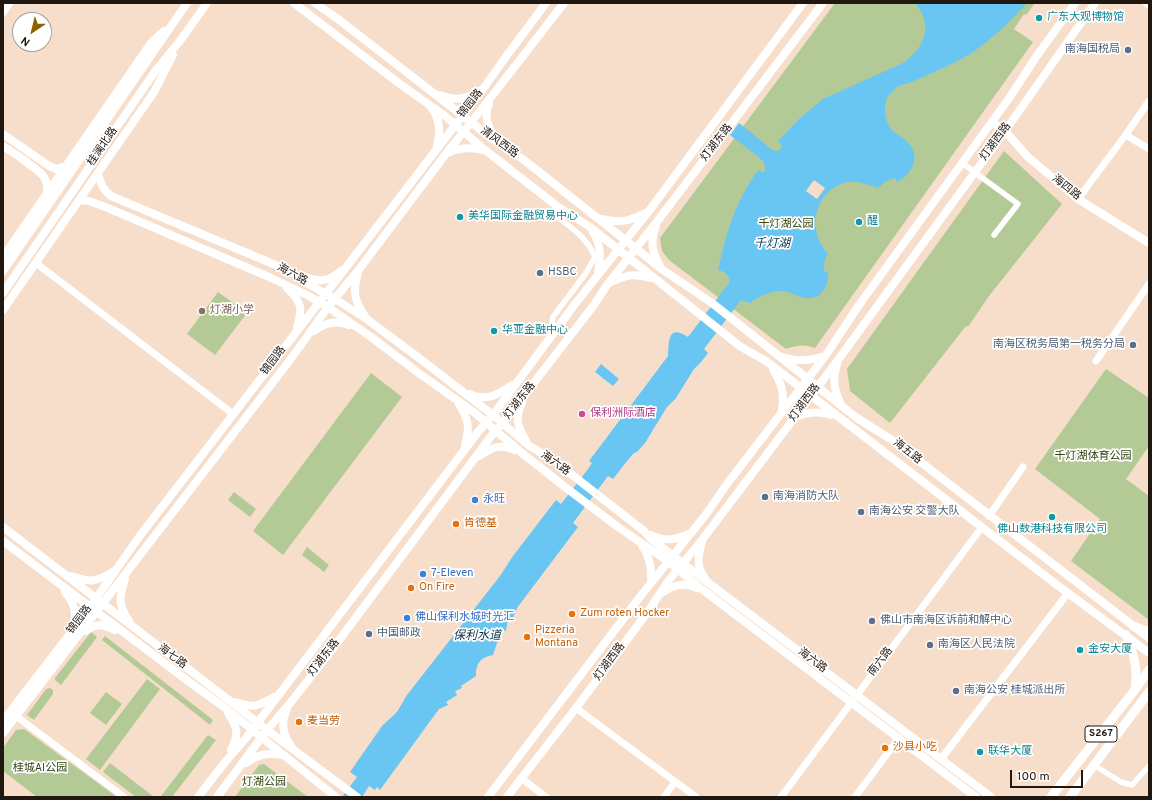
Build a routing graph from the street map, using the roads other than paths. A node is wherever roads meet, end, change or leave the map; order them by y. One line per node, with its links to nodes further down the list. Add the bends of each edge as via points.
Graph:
1 (10, 3): 14 (street)
2 (186, 3): 15 (main road, 桂澜北路)
3 (207, 3): 16 (main road, 桂澜北路)
4 (294, 3): 21 (main road, 清风西路)
5 (314, 3): 18 (main road, 清风西路)
6 (546, 3): 17 (main road, 锦园路)
7 (564, 3): 19 (main road, 锦园路)
8 (803, 3): 46 (main road, 灯湖东路)
9 (823, 3): 48 (main road, 灯湖东路)
10 (1075, 3): 24 (main road, 灯湖西路)
11 (1095, 3): 27 (main road, 灯湖西路)
12 (1146, 3): 13 (street)
13 (1149, 5)
14 (3, 13)
15 (172, 24): 39 (main road, via 151,44); 61 (main road, 桂澜北路)
16 (180, 41): 41 (main road, via 154,92); 68 (main road, 桂澜北路, via 156,70)
17 (483, 89): 18 (main road, via 458,99); 22 (main road, 锦园路)
18 (433, 93): 22 (main road, 清风西路)
19 (492, 96): 23 (main road, 锦园路); 30 (main road, via 486,120)
20 (1149, 101): 29 (street)
21 (428, 103): 25 (main road, 清风西路); 33 (main road, via 434,111 440,130)
22 (462, 116): 23 (main road, 清风西路); 25 (main road, 锦园路)
23 (470, 122): 26 (main road, 锦园路); 30 (main road, 清风西路)
24 (992, 122): 27 (main road, 海四路); 38 (main road, 灯湖西路)
25 (456, 124): 26 (main road, 清风西路); 33 (main road, 锦园路)
26 (464, 131): 34 (main road, 清风西路); 35 (main road, 锦园路)
27 (1005, 131): 40 (main road, 灯湖西路); 43 (main road, 海四路, via 1028,157)
28 (3, 134): 36 (main road)
29 (1126, 135): 32 (street); 43 (street)
30 (494, 140): 47 (main road, 清风西路)
31 (3, 146): 37 (main road)
32 (1149, 149)
33 (436, 150): 57 (main road, 锦园路)
34 (485, 150): 35 (main road, via 462,147); 45 (main road, 清风西路)
35 (445, 155): 59 (main road, 锦园路)
36 (35, 157): 37 (main road, via 31,163); 39 (main road, via 56,169)
37 (22, 160): 42 (main road, via 45,178)
38 (962, 163): 40 (street); 80 (main road, 灯湖西路)
39 (66, 166): 42 (main road)
40 (975, 172): 50 (street, via 1018,204); 81 (main road, 灯湖西路)
41 (98, 174): 44 (main road); 62 (main road, 海六路, via 101,186 111,196)
42 (48, 193): 55 (main road)
43 (1078, 199): 52 (main road, 海四路)
44 (80, 200): 58 (main road); 65 (main road, 海六路, via 108,208)
45 (557, 206): 49 (main road, 清风西路); 76 (street, via 552,213 582,236 595,257 553,317)
46 (649, 211): 47 (main road, via 635,219 624,221 613,222); 51 (main road, 灯湖东路)
47 (598, 218): 51 (main road, 清风西路)
48 (659, 219): 53 (main road, 灯湖东路); 60 (main road, via 652,236 652,245)
49 (590, 227): 54 (main road, 清风西路); 63 (main road, via 600,248)
50 (994, 235)
51 (625, 240): 53 (main road, 清风西路); 54 (main road, 灯湖东路)
52 (1149, 243)
53 (635, 248): 56 (main road, 灯湖东路); 60 (main road, 清风西路)
54 (618, 249): 56 (main road, 清风西路); 63 (main road, 灯湖东路)
55 (3, 257)
56 (628, 258): 64 (main road, 清风西路); 67 (main road, 灯湖东路)
57 (352, 261): 62 (main road, via 334,276 323,281); 69 (main road, 锦园路)
58 (36, 263): 73 (main road); 96 (street)
59 (360, 268): 70 (main road, 锦园路); 74 (main road, via 355,296)
60 (663, 270): 79 (main road, 海五路, via 712,303)
61 (3, 271)
62 (290, 272): 69 (main road, 海六路)
63 (597, 276): 76 (main road, 灯湖东路)
64 (656, 280): 67 (main road, via 629,274); 83 (main road, 清风西路, via 741,346)
65 (280, 282): 71 (main road, 海六路); 77 (main road, via 299,301 301,308)
66 (1149, 284): 82 (street)
67 (607, 285): 88 (main road, 灯湖东路)
68 (3, 293)
69 (326, 294): 70 (main road, 海六路); 71 (main road, 锦园路)
70 (335, 299): 72 (main road, 锦园路); 74 (main road, 海六路)
71 (319, 302): 72 (main road, 海六路); 77 (main road, 锦园路)
72 (328, 308): 75 (main road, 海六路); 78 (main road, 锦园路)
73 (3, 310)
74 (368, 320): 89 (main road, 海六路)
75 (359, 329): 78 (main road, via 337,322 328,323 320,326); 92 (main road, 海六路)
76 (554, 331): 85 (main road, 灯湖东路)
77 (295, 334): 96 (main road, 锦园路)
78 (304, 340): 120 (main road, 锦园路)
79 (777, 355): 80 (main road, via 804,361); 84 (main road, 海五路)
80 (826, 355): 84 (main road, 灯湖西路)
81 (838, 360): 86 (main road, 灯湖西路); 94 (main road, via 833,378)
82 (1096, 361)
83 (770, 365): 87 (main road, 清风西路); 95 (main road, via 783,389)
84 (807, 379): 86 (main road, 海五路); 87 (main road, 灯湖西路)
85 (517, 381): 89 (main road, via 493,396 476,397); 90 (main road, 灯湖东路)
86 (817, 387): 91 (main road, 灯湖西路); 94 (main road, 海五路)
87 (800, 388): 91 (main road, 清风西路); 95 (main road, 灯湖西路)
88 (529, 389): 93 (main road, 灯湖东路); 103 (main road, via 517,418)
89 (462, 391): 97 (main road, 海六路)
90 (508, 395): 93 (main road, via 511,403); 97 (main road, 灯湖东路)
91 (811, 396): 98 (main road, 清风西路); 99 (main road, 灯湖西路)
92 (456, 400): 100 (main road, 海六路); 104 (main road, via 469,424)
93 (518, 404): 101 (main road, 灯湖东路)
94 (843, 407): 108 (main road, 海五路, via 892,440)
95 (782, 411): 112 (main road, 灯湖西路)
96 (233, 414): 118 (main road, 锦园路)
97 (493, 415): 100 (main road, 灯湖东路); 101 (main road, 海六路)
98 (836, 416): 99 (main road, via 813,412); 110 (main road, 清风西路)
99 (794, 418): 114 (main road, 灯湖西路)
100 (485, 422): 102 (main road, 海六路); 104 (main road, 灯湖东路)
101 (502, 424): 102 (main road, 灯湖东路); 103 (main road, 海六路)
102 (495, 431): 105 (main road, 海六路); 106 (main road, 灯湖东路)
103 (528, 445): 111 (main road, 海六路, via 553,460)
104 (464, 450): 143 (main road, 灯湖东路)
105 (522, 453): 106 (main road, via 500,446 493,447); 113 (main road, 海六路)
106 (475, 458): 145 (main road, 灯湖东路)
107 (1023, 467): 108 (street)
108 (989, 516): 132 (main road, 海五路)
109 (3, 527): 119 (main road, 海七路)
110 (982, 527): 126 (main road, 清风西路); 141 (street, 南六路)
111 (644, 531): 112 (main road, via 670,540); 116 (main road, 海六路)
112 (692, 533): 116 (main road, 灯湖西路)
113 (638, 540): 116 (main road, 海六路); 122 (main road, via 650,560)
114 (702, 540): 117 (main road, 灯湖西路); 123 (main road, via 698,557 699,567)
115 (3, 541): 121 (main road)
116 (671, 559): 117 (main road, 海六路); 122 (main road, 灯湖西路)
117 (680, 566): 123 (main road, 海六路); 124 (main road, 海六路); 125 (main road, 灯湖西路)
118 (118, 568): 119 (main road, via 105,577 90,581); 127 (main road, 锦园路)
119 (64, 574): 127 (main road, 海七路)
120 (126, 574): 128 (main road, 锦园路); 131 (main road, via 120,599 121,608)
121 (57, 582): 129 (main road); 135 (main road, via 75,606)
122 (652, 583): 173 (main road, 灯湖西路)
123 (709, 584): 141 (main road, 海六路)
124 (703, 590): 125 (main road, via 678,584); 146 (main road, 海六路)
125 (662, 592): 148 (main road, 灯湖西路)
126 (1068, 593): 136 (main road, 清风西路); 159 (street)
127 (96, 599): 128 (main road, 海七路); 129 (main road, 锦园路)
128 (103, 604): 130 (main road, 锦园路); 131 (main road, 海七路)
129 (90, 606): 130 (main road); 135 (main road, 锦园路)
130 (97, 612): 134 (main road); 135 (main road, 锦园路)
131 (132, 626): 144 (main road, 海七路)
132 (1133, 626): 133 (highway); 137 (main road, 海五路)
133 (1149, 632)
134 (126, 634): 135 (main road, via 99,624); 147 (main road)
135 (74, 635): 149 (main road, 锦园路); 150 (main road, 锦园路)
136 (1126, 635): 138 (main road, 清风西路); 140 (highway, via 1136,667)
137 (1149, 638)
138 (1149, 653)
139 (1149, 670): 140 (highway, S267)
140 (1134, 691): 164 (highway, S267)
141 (857, 695): 146 (street, 南六路); 159 (main road, 海六路)
142 (1147, 695): 161 (highway, S267)
143 (277, 696): 144 (main road, via 253,707); 151 (main road, 灯湖东路)
144 (230, 701): 151 (main road, 海七路)
145 (291, 702): 153 (main road, 灯湖东路); 157 (main road, via 282,727)
146 (851, 702): 156 (main road, 海六路); 178 (street, 南六路)
147 (224, 708): 152 (main road); 160 (main road, via 234,722 237,734)
148 (576, 708): 165 (main road, 灯湖西路); 167 (street)
149 (16, 716): 154 (main road, 锦园路); 168 (street)
150 (3, 721)
151 (257, 722): 152 (main road, 灯湖东路); 153 (main road, 海七路)
152 (252, 729): 155 (main road); 160 (main road, 灯湖东路)
153 (267, 730): 155 (main road, 灯湖东路); 157 (main road, 海七路)
154 (3, 733)
155 (261, 738): 158 (main road); 163 (main road, 灯湖东路)
156 (899, 738): 179 (street); 180 (main road, 海六路)
157 (295, 752): 172 (main road, 海七路)
158 (284, 756): 163 (main road, via 261,754); 171 (main road)
159 (941, 759): 181 (main road, 海六路)
160 (226, 761): 169 (main road, 灯湖东路)
161 (1094, 765): 162 (street, via 1121,782 1132,785); 166 (highway, S267)
162 (1149, 766)
163 (237, 770): 170 (main road, 灯湖东路)
164 (1072, 771): 166 (highway, via 1078,771); 182 (highway, S267)
165 (521, 778): 174 (main road, 灯湖西路); 175 (street)
166 (1084, 778): 183 (highway, S267)
167 (675, 782): 176 (street); 177 (street)
168 (124, 797)
169 (198, 797)
170 (216, 797)
171 (336, 797)
172 (357, 797)
173 (488, 797)
174 (507, 797)
175 (546, 797)
176 (664, 797)
177 (696, 797)
178 (781, 797)
179 (855, 797)
180 (976, 797)
181 (991, 797)
182 (1051, 797)
183 (1070, 797)

